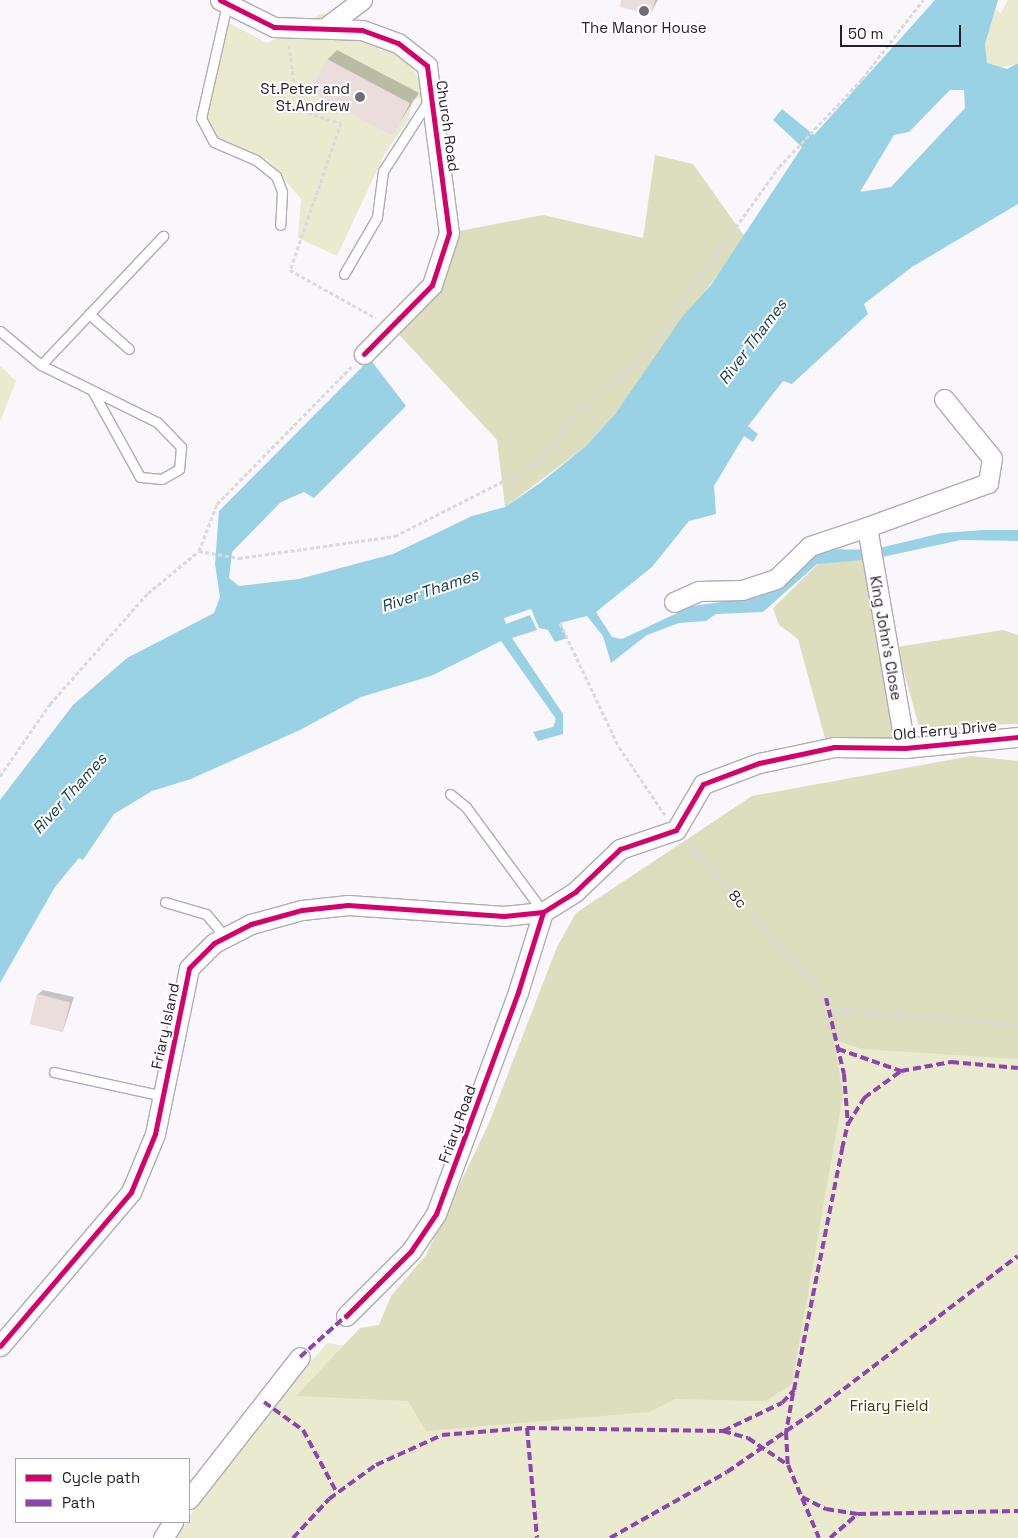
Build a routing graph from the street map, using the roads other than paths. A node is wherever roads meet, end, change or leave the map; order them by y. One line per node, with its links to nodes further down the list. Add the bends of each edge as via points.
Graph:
1 (362, 0): 3 (street)
2 (223, 2): 3 (street, Church Road, via 274,27); 5 (lane, via 201,118 214,142 256,160 276,176 282,192)
3 (326, 27): 4 (street, Church Road, via 362,30 398,43 427,66)
4 (432, 96): 7 (lane, via 383,171 377,217); 11 (street, Church Road, via 450,233 432,285)
5 (280, 226)
6 (163, 236): 8 (lane)
7 (344, 274)
8 (89, 314): 10 (lane); 12 (lane)
9 (0, 331): 12 (lane)
10 (129, 349)
11 (364, 354)
12 (41, 365): 13 (lane)
13 (93, 392): 13 (lane, via 140,477 162,479 179,469 181,448 174,436 132,408)
14 (944, 399): 15 (street, via 992,458 988,483)
15 (867, 527): 16 (street, via 810,546 776,579 742,590 699,591); 18 (street, King John's Close)
16 (674, 602)
17 (1018, 737): 18 (street, Old Ferry Drive)
18 (905, 748): 21 (street, Old Ferry Drive, via 834,747 759,763 703,784 676,830 620,849 576,891)
19 (450, 794): 21 (lane, via 466,807)
20 (165, 902): 22 (lane, via 206,914)
21 (543, 912): 22 (street, Friary Island, via 504,916 348,905 302,910); 25 (street, Friary Road, via 515,1001 436,1214 411,1251)
22 (225, 937): 24 (street, Friary Island, via 189,968)
23 (54, 1072): 24 (lane)
24 (163, 1096): 26 (street, Friary Island, via 155,1134 131,1192)
25 (346, 1316)
26 (0, 1346)
27 (300, 1357): 28 (street)
28 (190, 1498)
29 (172, 1523): 30 (street)
30 (163, 1538)

